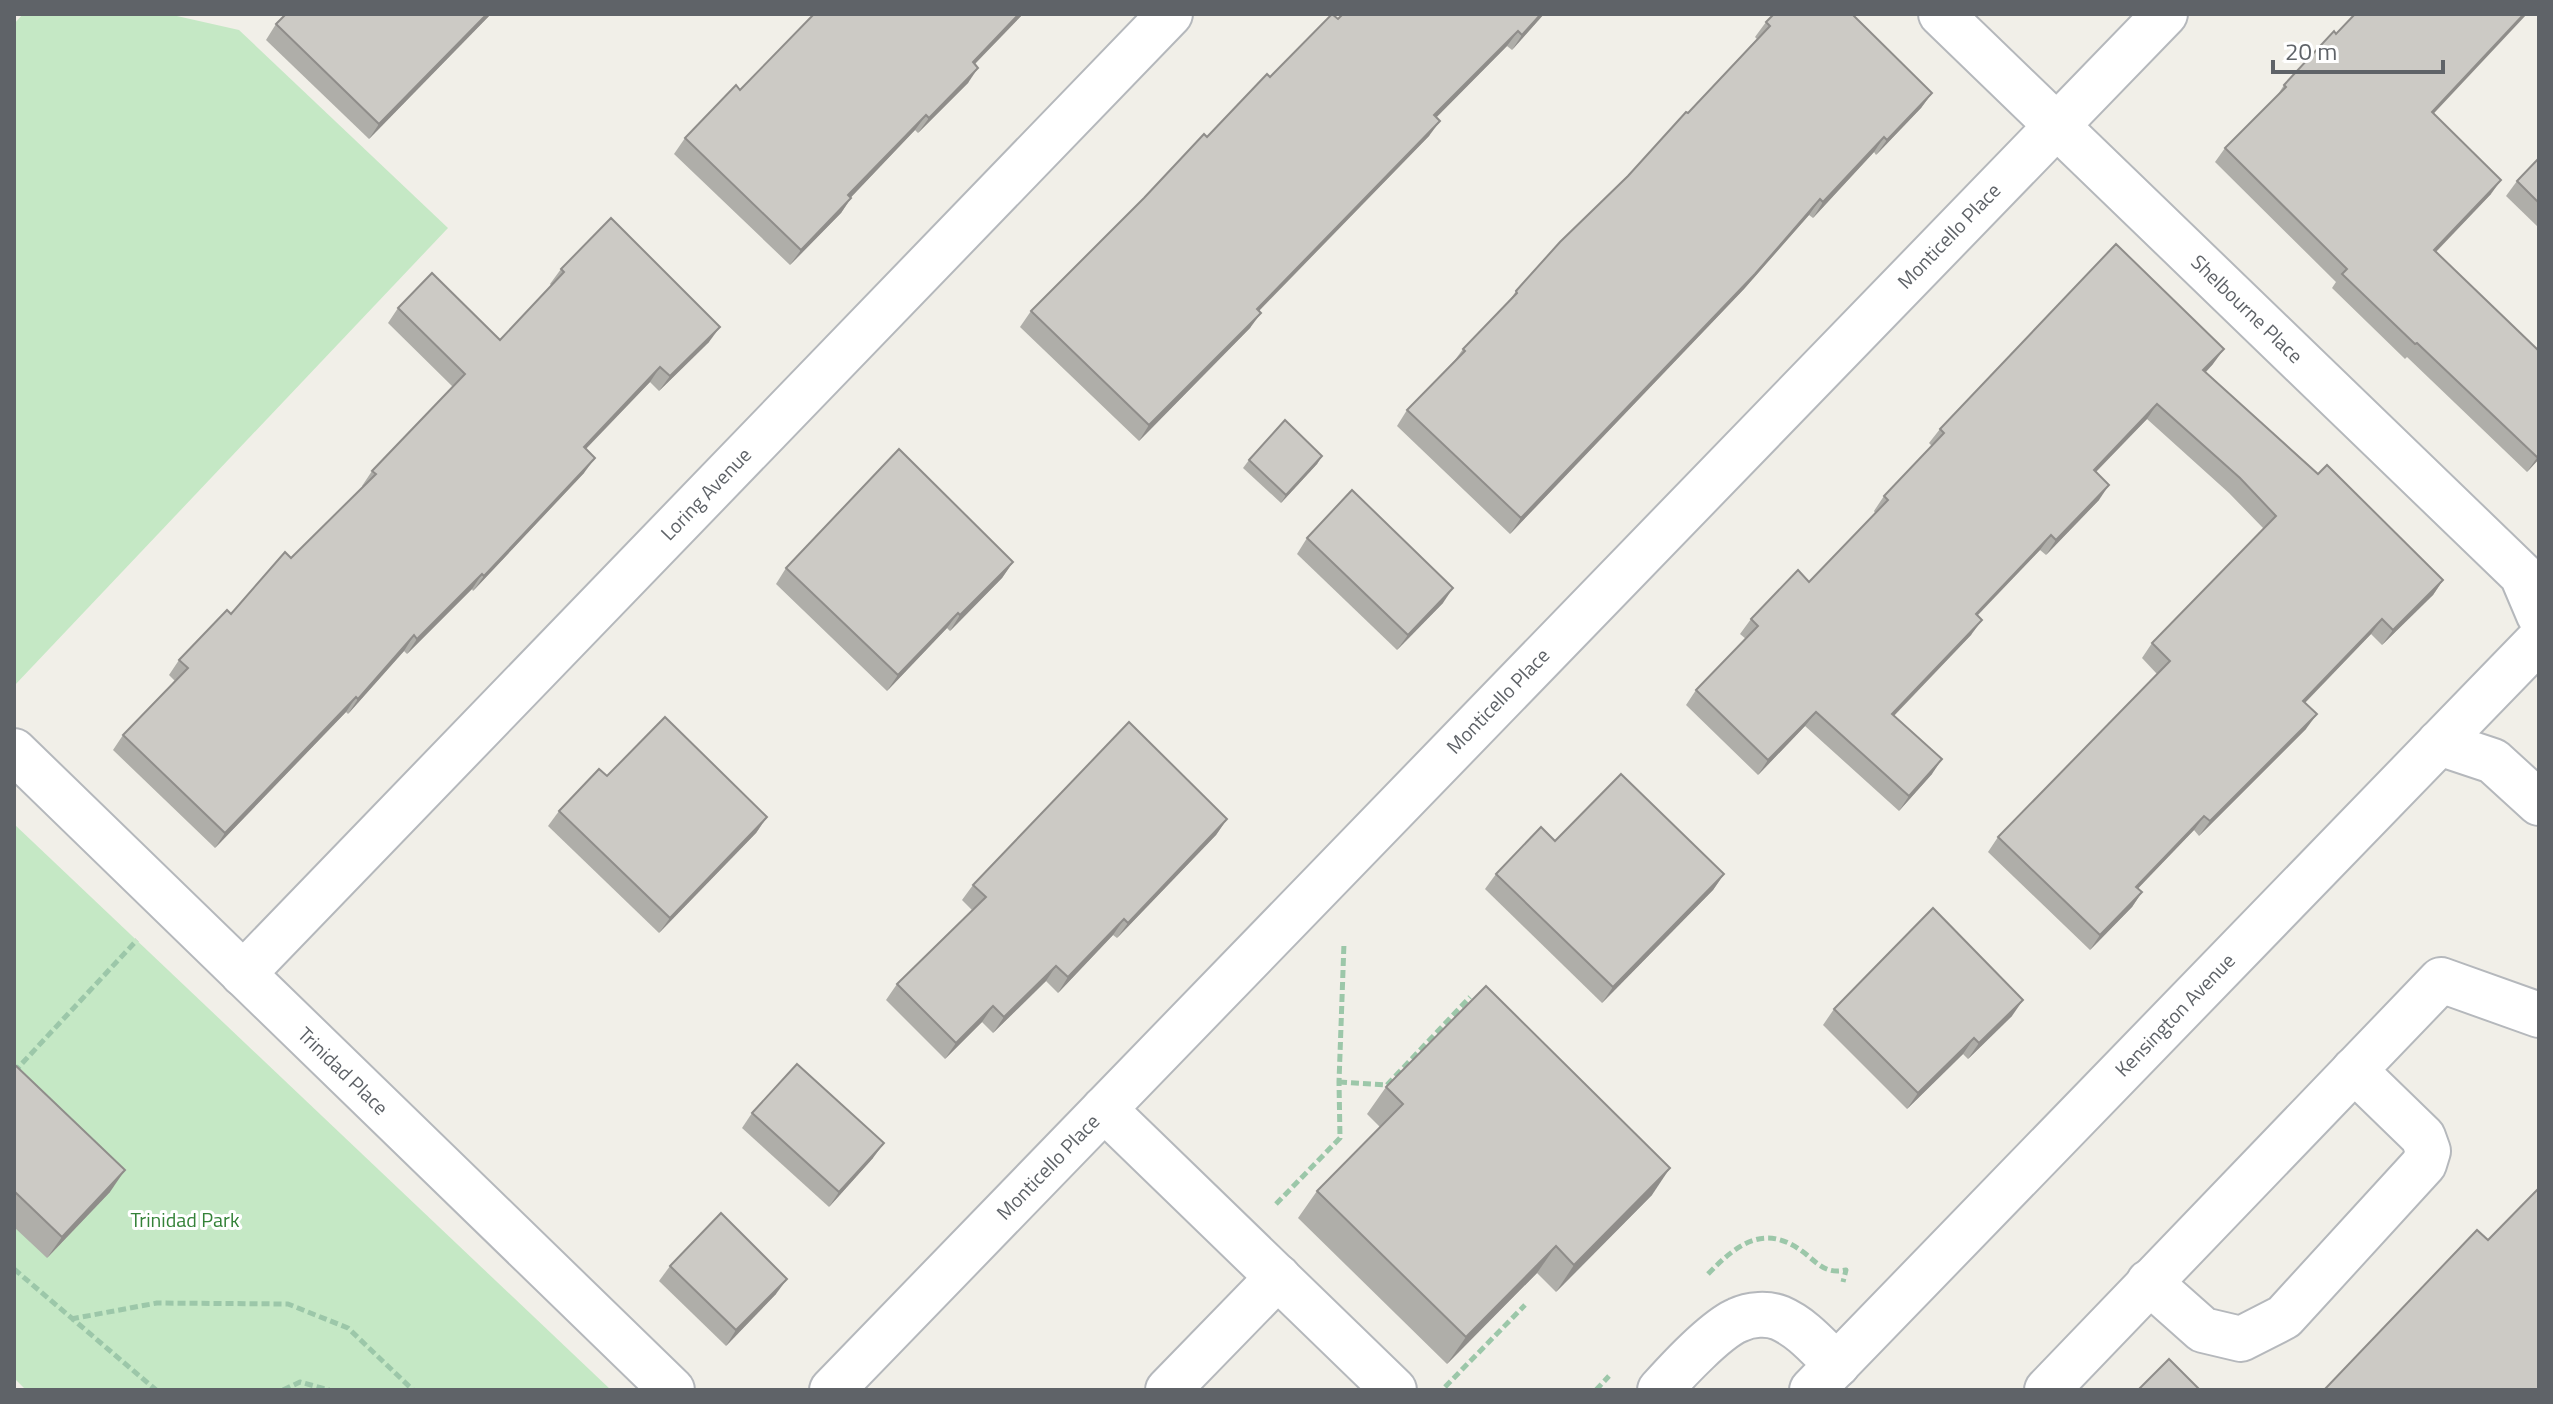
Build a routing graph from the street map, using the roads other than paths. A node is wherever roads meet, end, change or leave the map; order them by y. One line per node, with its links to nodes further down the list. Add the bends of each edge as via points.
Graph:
1 (1170, 14): 10 (street, Loring Avenue)
2 (1941, 14): 4 (street, Shelbourne Place)
3 (2165, 14): 4 (street, Monticello Place)
4 (2057, 125): 5 (street, Shelbourne Place, via 2522,575); 13 (street, Monticello Place)
5 (2539, 615)
6 (2539, 640): 7 (street, Kensington Avenue)
7 (2439, 743): 9 (street, via 2493,761); 16 (street, Kensington Avenue)
8 (14, 751): 10 (street, Trinidad Place)
9 (2539, 803)
10 (243, 974): 18 (street, Trinidad Place)
11 (2539, 1015): 12 (street, via 2441,980)
12 (2354, 1070): 15 (street); 15 (street, via 2423,1137 2428,1151 2424,1164 2284,1317 2241,1339 2203,1330)
13 (1104, 1109): 14 (street); 19 (street, Monticello Place)
14 (1278, 1277): 17 (street); 20 (street)
15 (2149, 1282): 22 (street)
16 (1824, 1378): 21 (street, via 1800,1329 1778,1317 1760,1315 1738,1320 1716,1335)
17 (1379, 1385)
18 (672, 1390)
19 (832, 1390)
20 (1168, 1390)
21 (1660, 1390)
22 (2047, 1390)

